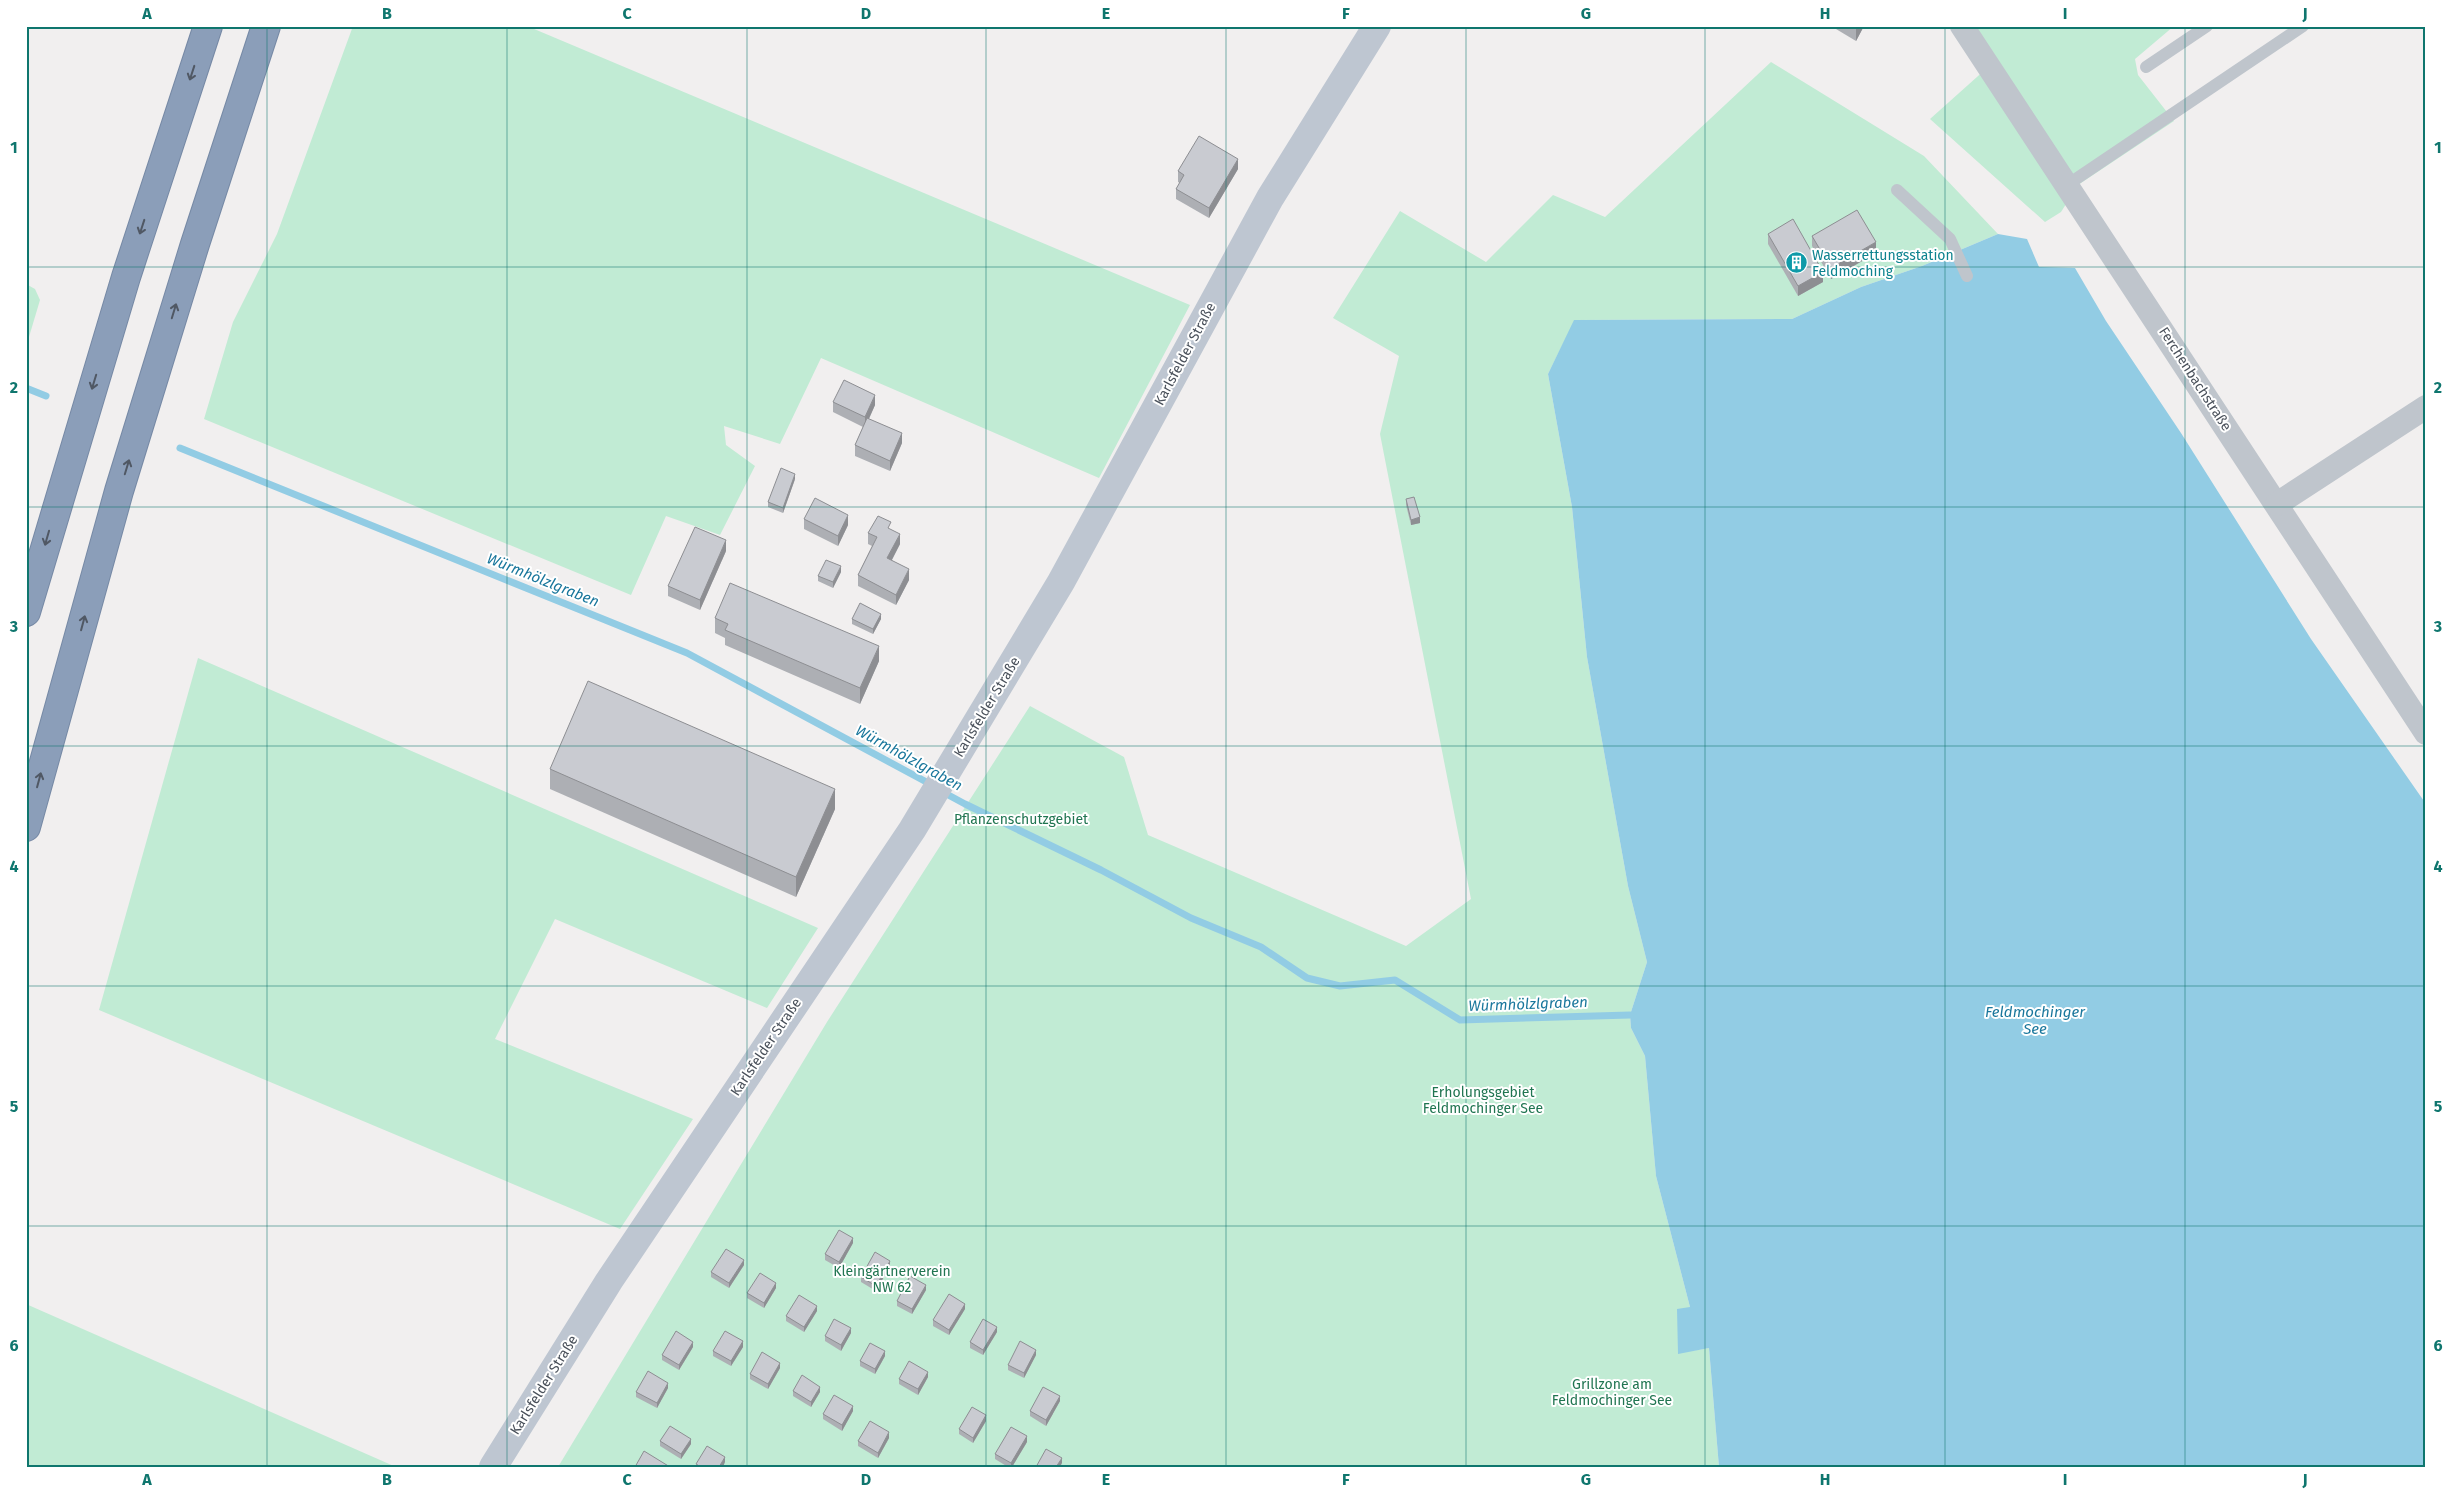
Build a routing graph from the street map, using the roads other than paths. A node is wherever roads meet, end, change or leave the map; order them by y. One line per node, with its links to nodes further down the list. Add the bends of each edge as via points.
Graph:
1 (208, 26): 14 (highway, one-way to 14, via 126,277)
2 (266, 26): 16 (highway, one-way to 2, via 119,491)
3 (1378, 26): 17 (street, Karlsfelder Straße, via 1270,198 1061,582 924,811 609,1281)
4 (1962, 26): 9 (street, Ferchenbachstraße)
5 (2207, 26): 8 (lane)
6 (2303, 26): 7 (lane)
7 (2291, 30): 9 (lane)
8 (2146, 66)
9 (2067, 185): 13 (street, Ferchenbachstraße)
10 (1897, 190): 11 (lane, via 1950,239)
11 (1967, 276)
12 (2426, 407): 13 (street)
13 (2277, 504): 15 (street, Ferchenbachstraße)
14 (26, 612)
15 (2426, 734)
16 (26, 827)
17 (493, 1467)

